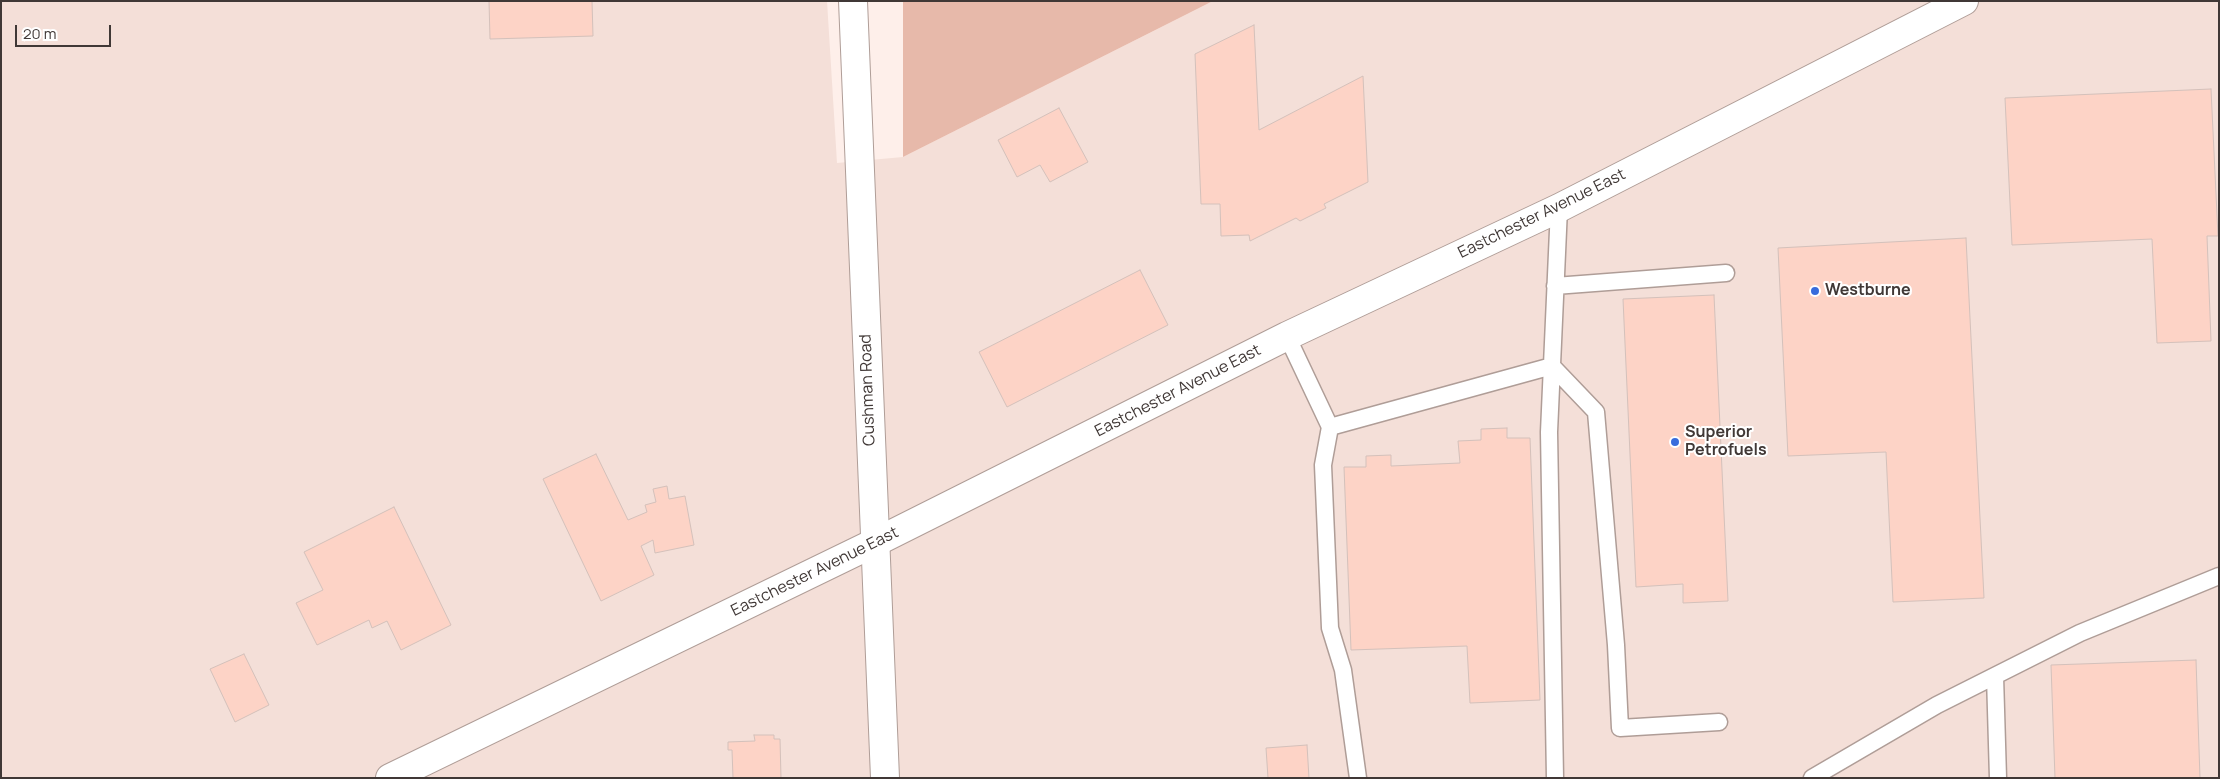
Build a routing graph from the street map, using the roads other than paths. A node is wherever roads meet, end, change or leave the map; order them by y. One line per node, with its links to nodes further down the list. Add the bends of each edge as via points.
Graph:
1 (853, 1): 9 (street, Cushman Road)
2 (1964, 1): 3 (street, Eastchester Avenue East)
3 (1559, 208): 5 (lane); 6 (street, Eastchester Avenue East)
4 (1726, 273): 5 (lane)
5 (1555, 286): 7 (lane)
6 (1287, 336): 8 (lane); 9 (street, Eastchester Avenue East)
7 (1552, 366): 8 (lane); 12 (lane, via 1596,412 1620,728); 16 (lane, via 1549,432)
8 (1330, 427): 15 (lane, via 1323,465 1330,628 1343,670)
9 (874, 543): 13 (street, Eastchester Avenue East); 14 (street, Cushman Road)
10 (2219, 576): 11 (lane, via 2080,633)
11 (1995, 676): 17 (lane, via 1937,705); 18 (lane)
12 (1719, 722)
13 (390, 778)
14 (885, 778)
15 (1358, 778)
16 (1554, 778)
17 (1812, 778)
18 (1998, 778)

